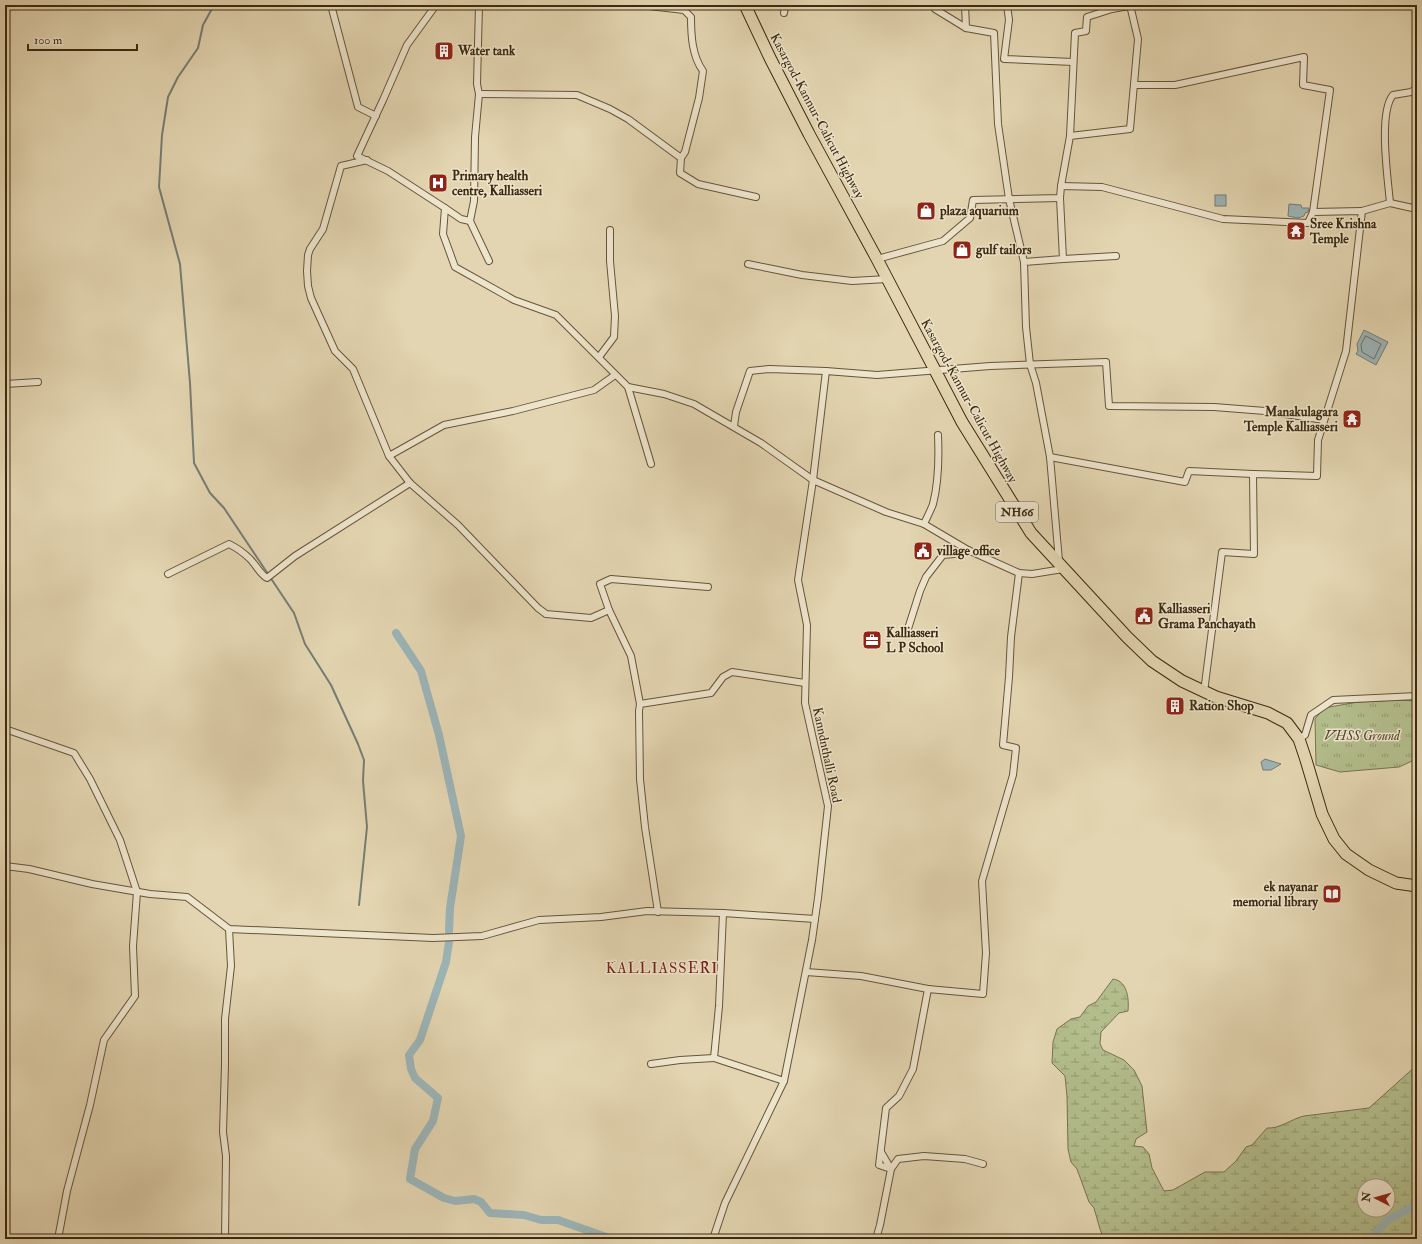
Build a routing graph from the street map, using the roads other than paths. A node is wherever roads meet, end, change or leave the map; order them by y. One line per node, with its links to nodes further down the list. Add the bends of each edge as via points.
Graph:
1 (331, 5): 17 (street, via 358,107)
2 (436, 5): 17 (street, via 407,44)
3 (480, 5): 16 (street, via 477,84)
4 (640, 5): 19 (street, via 684,10 691,17 692,41 703,72 699,98 685,152)
5 (745, 5): 33 (highway, Kasargod-Kannur-Calicut Highway / NH66, via 809,134)
6 (785, 5): 11 (street)
7 (936, 5): 12 (street, via 935,9)
8 (966, 5): 12 (street)
9 (1007, 5): 13 (street, via 1009,20 1004,59)
10 (1130, 6): 13 (street, via 1087,17 1086,31 1075,33); 14 (street, via 1138,39)
11 (784, 14)
12 (966, 28): 24 (street, via 994,33 998,124)
13 (1073, 62): 18 (street)
14 (1134, 85): 18 (street, via 1130,129); 29 (street, via 1175,85 1304,57 1303,85 1330,90)
15 (1417, 88): 25 (street, via 1411,92 1393,95 1387,104 1386,168)
16 (479, 94): 19 (street, via 577,95 610,109); 30 (street, via 474,201)
17 (376, 116): 20 (street, via 357,156)
18 (1070, 136): 21 (street)
19 (681, 158): 22 (street, via 680,173 698,184)
20 (367, 160): 26 (street); 50 (street, via 341,166 322,229 308,255 308,286 335,351 353,369)
21 (1061, 186): 23 (street); 29 (street, via 1102,187 1223,219 1308,223)
22 (756, 197)
23 (1060, 198): 24 (street); 34 (street)
24 (1009, 199): 33 (street, via 973,200 970,218 943,241); 36 (street)
25 (1390, 202): 27 (street); 28 (street)
26 (445, 208): 30 (street); 39 (street, via 443,234 455,267 514,300 556,315)
27 (1417, 209)
28 (1362, 211): 29 (street); 47 (street, via 1346,351)
29 (1313, 212)
30 (470, 221): 35 (street)
31 (610, 230): 39 (street, via 614,337)
32 (1116, 256): 34 (street)
33 (877, 259): 38 (highway, Kasargod-Kannur-Calicut Highway / NH66)
34 (1063, 259): 36 (street)
35 (489, 261)
36 (1024, 262): 40 (street)
37 (748, 264): 38 (street, via 802,275 852,281)
38 (887, 279): 41 (highway, Kasargod-Kannur-Calicut Highway / NH66)
39 (598, 356): 43 (street)
40 (1030, 364): 41 (street); 47 (street, via 1106,362 1108,406 1214,407 1265,411); 51 (street)
41 (936, 370): 42 (street, via 877,375); 58 (highway, Kasargod-Kannur-Calicut Highway / NH66, via 962,422 1030,533)
42 (826, 371): 48 (street, via 750,371); 54 (street, Kanndnthalli Road)
43 (615, 375): 46 (street); 50 (street, via 594,390 514,411 444,425)
44 (38, 382): 45 (street)
45 (5, 384)
46 (628, 387): 48 (street, via 664,394 694,404); 52 (street)
47 (1324, 420): 53 (street, via 1318,440 1317,476)
48 (734, 426): 54 (street)
49 (938, 435): 56 (street, via 938,477 933,505)
50 (389, 456): 55 (street)
51 (1050, 457): 53 (street, via 1185,482 1189,471); 58 (street)
52 (651, 464)
53 (1252, 474): 65 (street, via 1254,554 1222,552)
54 (813, 480): 56 (street, via 886,512); 64 (street, Kanndnthalli Road, via 798,580 807,625)
55 (410, 484): 60 (street, via 295,556 267,578 241,551 230,544); 62 (street, via 458,525 546,614 591,618)
56 (924, 524): 57 (street)
57 (968, 550): 59 (street); 63 (street, via 943,554 926,577)
58 (1061, 567): 59 (street, via 1032,574); 65 (highway, Kasargod-Kannur-Calicut Highway / NH66, via 1152,661)
59 (1019, 573): 78 (street, via 1011,637 1003,745 1016,748 1013,775 982,881 986,953 983,994)
60 (168, 574)
61 (708, 587): 62 (street, via 611,579 600,584)
62 (609, 610): 67 (street, via 631,656)
63 (906, 635)
64 (805, 683): 67 (street, via 732,672 723,677 711,693); 75 (street, Kanndnthalli Road, via 805,703 828,806)
65 (1204, 692): 69 (highway, Kasargod-Kannur-Calicut Highway / NH66, via 1268,713 1287,723)
66 (1417, 696): 69 (street, via 1333,700 1311,715 1306,735)
67 (640, 704): 73 (street, via 640,779)
68 (5, 729): 72 (street, via 74,753 120,840)
69 (1299, 739): 71 (highway, Kasargod-Kannur-Calicut Highway / NH66, via 1322,814 1334,839 1346,854 1369,870 1396,883)
70 (5, 866): 72 (street)
71 (1417, 886)
72 (137, 892): 76 (street, via 187,897); 84 (street, via 133,946 135,996 104,1040 67,1191)
73 (658, 912): 74 (street); 76 (street, via 539,920 482,936 433,938)
74 (722, 912): 75 (street); 79 (street, via 719,1006)
75 (815, 919): 77 (street, Kanndnthalli Road)
76 (229, 928): 85 (street, via 231,966 225,1019 223,1132 226,1156)
77 (806, 972): 78 (street, via 861,976); 81 (street, Kanndnthalli Road)
78 (928, 989): 83 (street, via 913,1069 899,1096 886,1108 879,1165)
79 (714, 1058): 80 (street); 81 (street)
80 (651, 1064)
81 (784, 1081): 86 (street, Kanndnthalli Road, via 726,1203)
82 (983, 1164): 83 (street, via 965,1159 924,1156 898,1159)
83 (891, 1169): 87 (street)
84 (58, 1239)
85 (225, 1239)
86 (712, 1239)
87 (876, 1239)

